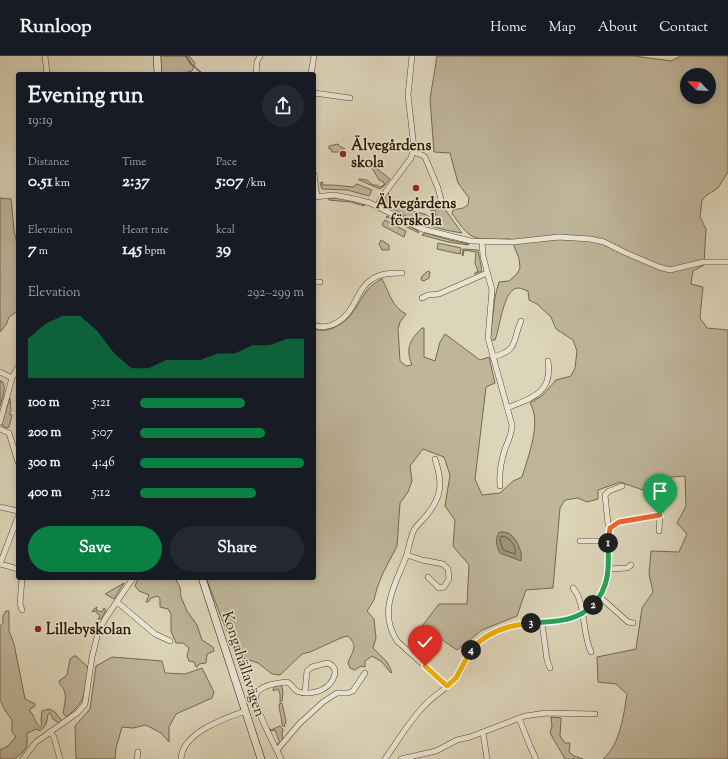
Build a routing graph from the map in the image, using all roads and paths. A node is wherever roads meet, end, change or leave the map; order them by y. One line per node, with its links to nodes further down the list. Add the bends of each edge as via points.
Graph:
1 (44, 56): 6 (street)
2 (157, 56): 7 (street)
3 (260, 56): 8 (street)
4 (314, 56): 9 (street)
5 (412, 56): 12 (street, via 408,95)
6 (47, 72)
7 (158, 72)
8 (256, 72)
9 (311, 72)
10 (316, 93): 11 (street)
11 (350, 98)
12 (413, 152): 14 (street, via 425,157); 15 (street)
13 (316, 196): 15 (street, via 340,196 365,201)
14 (444, 206)
15 (377, 207): 16 (street, via 422,229 462,240)
16 (482, 242): 17 (street, via 560,237 590,239 604,242 670,270 703,262); 19 (street)
17 (728, 262)
18 (402, 273): 24 (street, via 381,275 372,280 366,284 345,317 330,325)
19 (487, 273): 22 (street, via 439,294); 25 (street, via 492,290 488,338)
20 (316, 282): 21 (street)
21 (320, 282)
22 (422, 298)
23 (521, 320): 25 (street, via 512,347 505,353)
24 (316, 326)
25 (493, 357): 30 (street)
26 (548, 361): 30 (street, via 550,369 542,391 535,397)
27 (16, 371): 29 (street)
28 (0, 372): 29 (street)
29 (12, 378): 31 (street)
30 (507, 408): 36 (street, via 512,431 500,467)
31 (0, 422)
32 (0, 429): 33 (street, via 9,433)
33 (16, 456)
34 (435, 459): 46 (street, via 440,478 438,496 430,511 414,530)
35 (666, 485): 40 (street)
36 (500, 486)
37 (622, 486): 42 (street, via 605,495)
38 (0, 507): 39 (street)
39 (16, 511)
40 (660, 515): 42 (street, via 619,522); 43 (street)
41 (16, 522): 47 (street)
42 (610, 528): 45 (street)
43 (659, 531)
44 (580, 541): 45 (street)
45 (608, 541): 50 (street)
46 (407, 555): 51 (street, via 443,564 448,569 450,577 444,587 438,587); 66 (street, via 392,588 389,603 392,631 397,641)
47 (0, 565): 49 (street)
48 (631, 565): 50 (street, via 627,568)
49 (16, 569)
50 (609, 569): 56 (street, via 606,585)
51 (428, 577)
52 (22, 580): 58 (street)
53 (132, 580): 57 (street)
54 (203, 580): 68 (street, Kongahällavägen)
55 (573, 588): 59 (street)
56 (600, 597): 59 (street); 61 (street, via 628,622)
57 (117, 602): 62 (street, via 156,634); 71 (street, via 98,633 85,704 77,713)
58 (22, 610)
59 (583, 614): 60 (street, via 560,622); 63 (street, via 587,645)
60 (542, 623): 64 (street); 66 (street, via 515,625 485,637 472,650 456,678)
61 (633, 623)
62 (170, 641)
63 (591, 652)
64 (550, 668)
65 (365, 673): 73 (street, via 353,691 337,693 323,702 299,724)
66 (447, 686): 82 (street, via 419,711)
67 (305, 692): 67 (street, via 319,691 330,684 335,669 327,663 306,671); 73 (street, via 297,691 287,682 262,688 256,694 258,709)
68 (245, 711): 79 (street, via 201,730 184,749); 80 (street, Kongahällavägen)
69 (595, 714): 70 (street, via 546,713)
70 (519, 718): 72 (street); 85 (street)
71 (50, 732): 76 (street, via 36,742); 77 (street, via 54,737)
72 (483, 732): 75 (street, via 457,740); 84 (street)
73 (277, 750): 81 (street)
74 (138, 752): 78 (street)
75 (429, 756): 83 (street)
76 (22, 759)
77 (60, 759)
78 (137, 759)
79 (181, 759)
80 (261, 759)
81 (281, 759)
82 (385, 759)
83 (401, 759)
84 (487, 759)
85 (536, 759)

